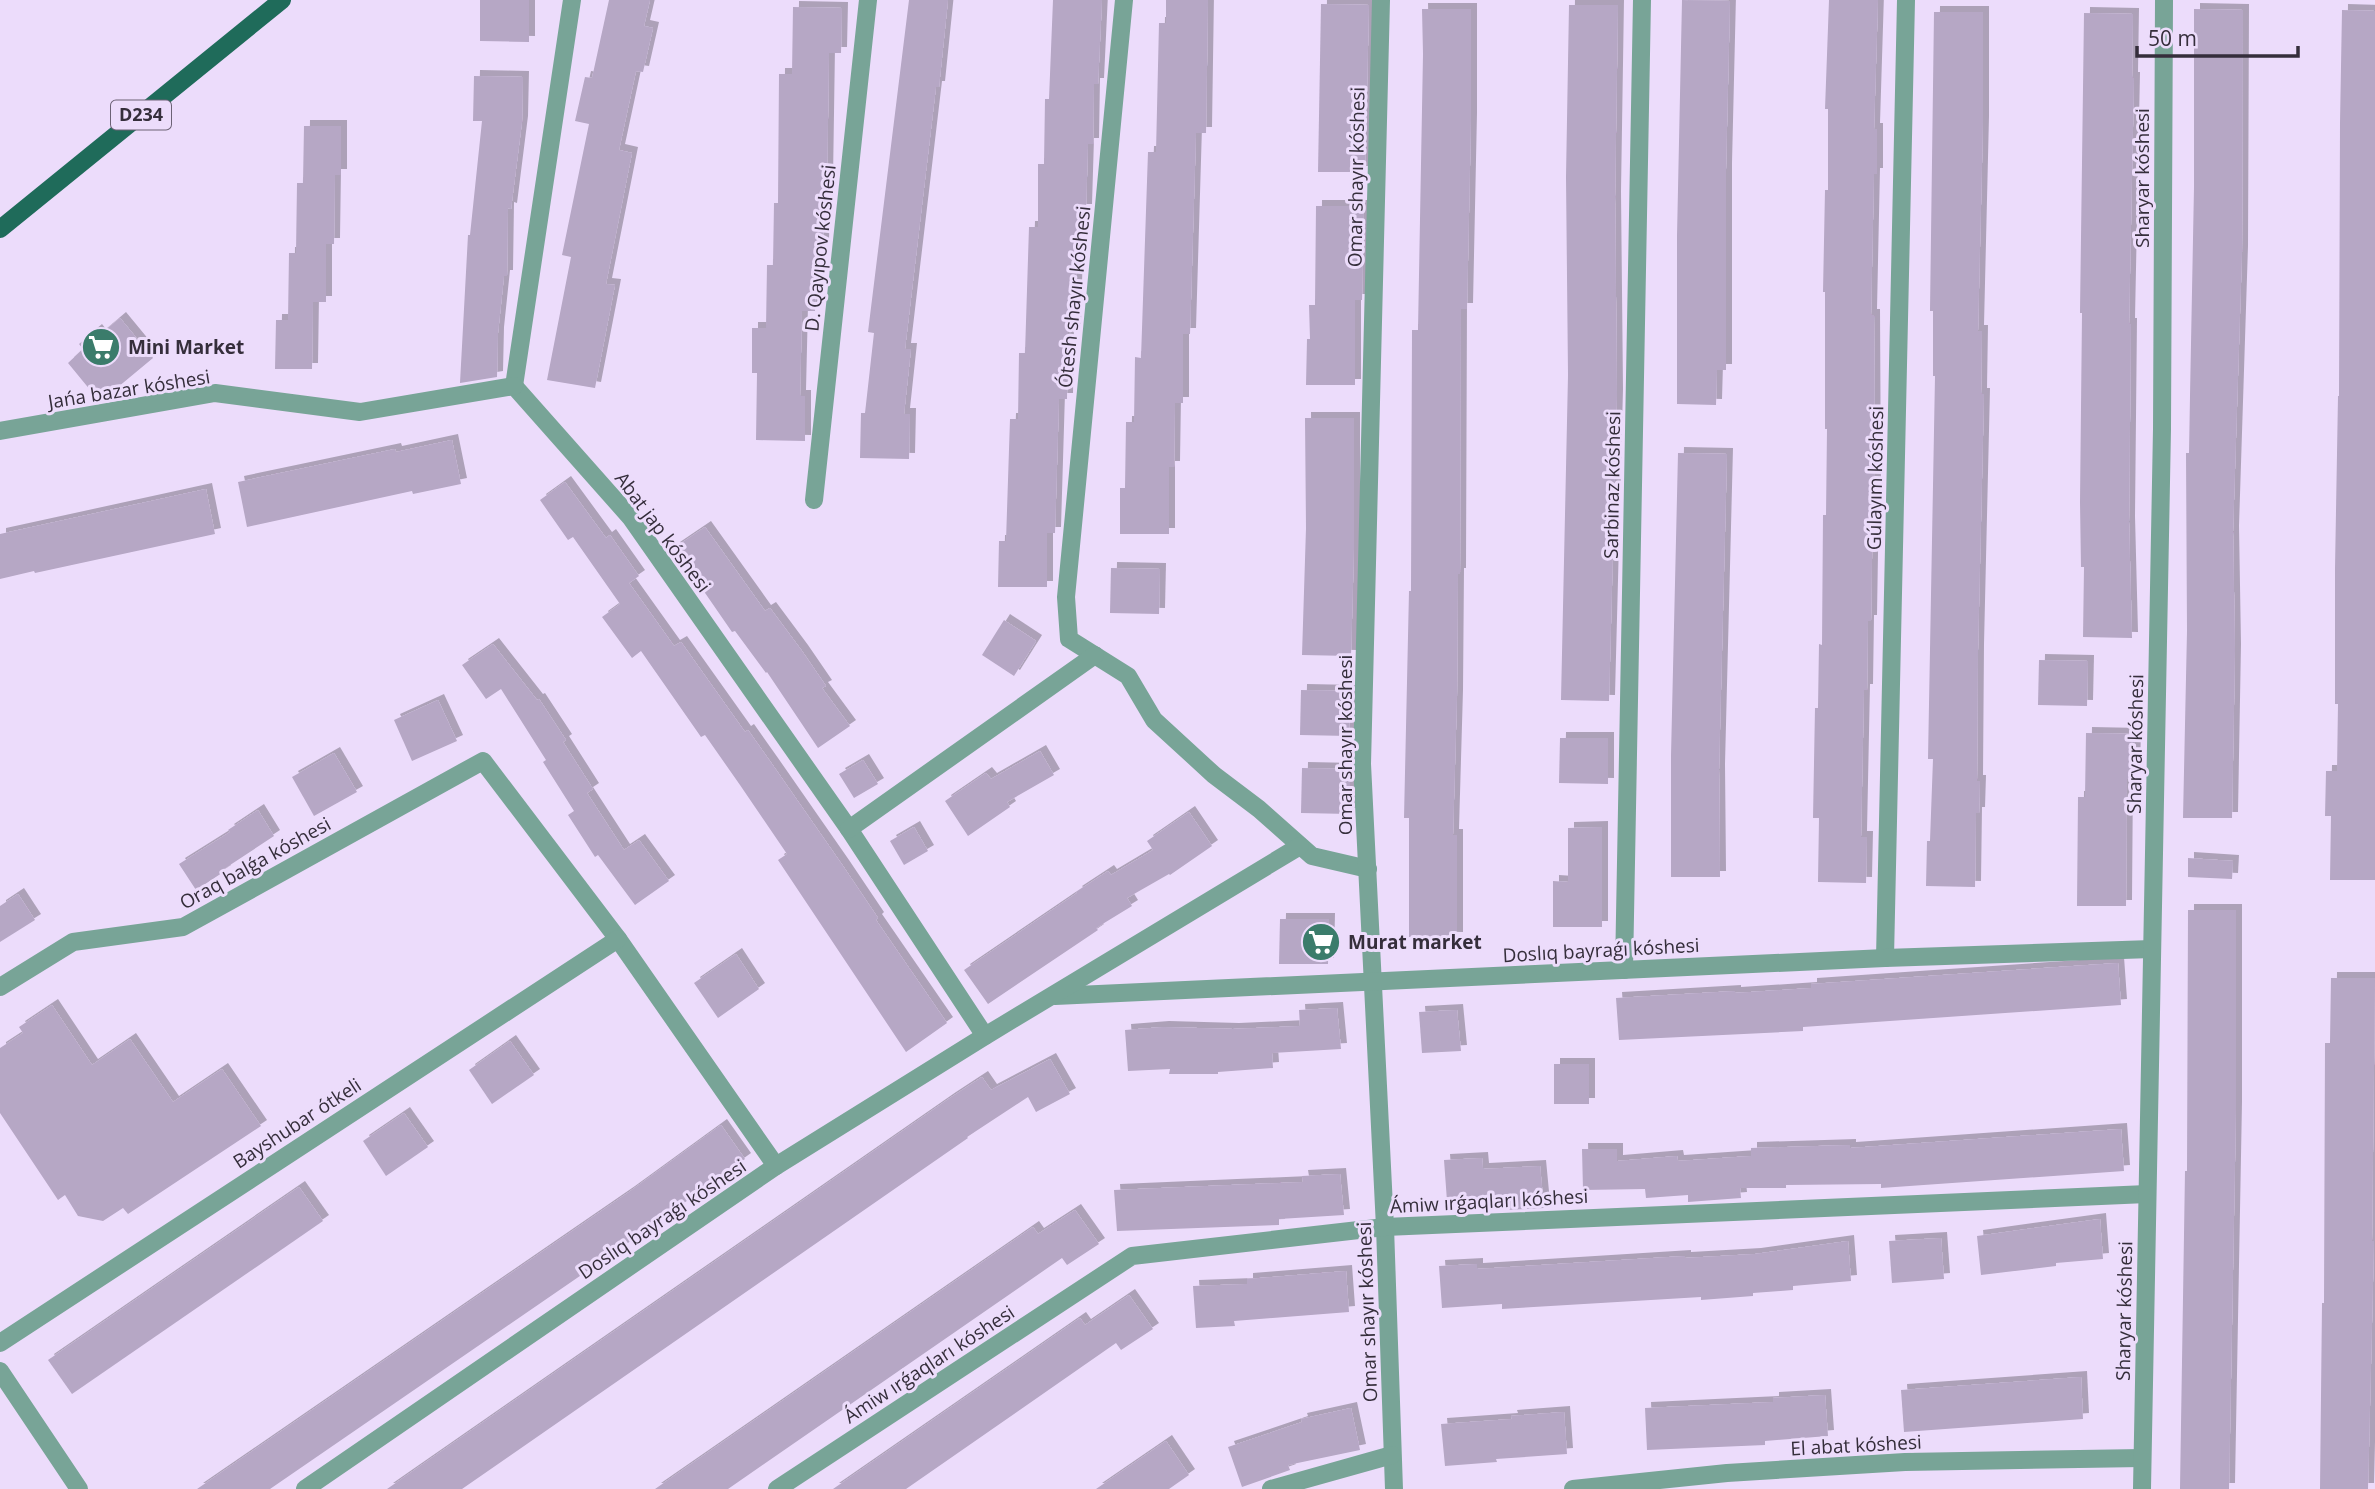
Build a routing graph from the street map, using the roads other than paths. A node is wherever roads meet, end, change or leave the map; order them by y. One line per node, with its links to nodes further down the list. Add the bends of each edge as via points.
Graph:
1 (572, 0): 10 (street)
2 (868, 0): 12 (street, D. Qayıpov kóshesi)
3 (1124, 0): 13 (street, Ótesh shayır kóshesi, via 1066,597 1069,639)
4 (1381, 0): 16 (street, Omar shayır kóshesi, via 1362,764)
5 (1642, 0): 20 (street, Sarbinaz kóshesi)
6 (1906, 0): 19 (street, Gúlayım kóshesi)
7 (2164, 0): 18 (street, Sharyar kóshesi)
8 (278, 1): 9 (main road, D234)
9 (0, 229)
10 (514, 386): 11 (street, Jańa bazar kóshesi, via 360,412 215,393); 14 (street, Abat jap kóshesi, via 631,518)
11 (0, 431)
12 (814, 500)
13 (1096, 655): 14 (street); 15 (street, via 1128,676 1154,720)
14 (849, 829): 24 (street, Abat jap kóshesi)
15 (1300, 846): 16 (street, via 1312,856); 23 (street, Doslıq bayraǵı kóshesi)
16 (1368, 869): 21 (street, Omar shayır kóshesi)
17 (618, 939): 22 (street, Oraq balǵa kóshesi, via 483,761 183,927 73,942); 25 (street); 28 (street, Bayshubar ótkeli)
18 (2152, 949): 19 (street, Doslıq bayraǵı kóshesi); 26 (street, Sharyar kóshesi)
19 (1885, 957): 20 (street, Doslıq bayraǵı kóshesi)
20 (1624, 970): 21 (street, Doslıq bayraǵı kóshesi)
21 (1373, 981): 23 (street, Doslıq bayraǵı kóshesi); 27 (street, Omar shayır kóshesi)
22 (0, 987)
23 (1052, 996): 24 (street, Doslıq bayraǵı kóshesi)
24 (985, 1036): 25 (street, Doslıq bayraǵı kóshesi)
25 (776, 1166): 33 (street, Doslıq bayraǵı kóshesi)
26 (2147, 1194): 27 (street, Ámiw ırǵaqları kóshesi); 31 (street, Sharyar kóshesi)
27 (1385, 1227): 30 (street, Omar shayır kóshesi); 34 (street, Ámiw ırǵaqları kóshesi, via 1132,1256)
28 (0, 1343)
29 (0, 1371): 32 (street)
30 (1392, 1455): 35 (street); 36 (street, Omar shayır kóshesi)
31 (2142, 1458): 37 (street, El abat kóshesi, via 1891,1463); 38 (street, Sharyar kóshesi)
32 (79, 1489)
33 (305, 1489)
34 (777, 1489)
35 (1271, 1489)
36 (1394, 1489)
37 (1573, 1489)
38 (2142, 1489)

